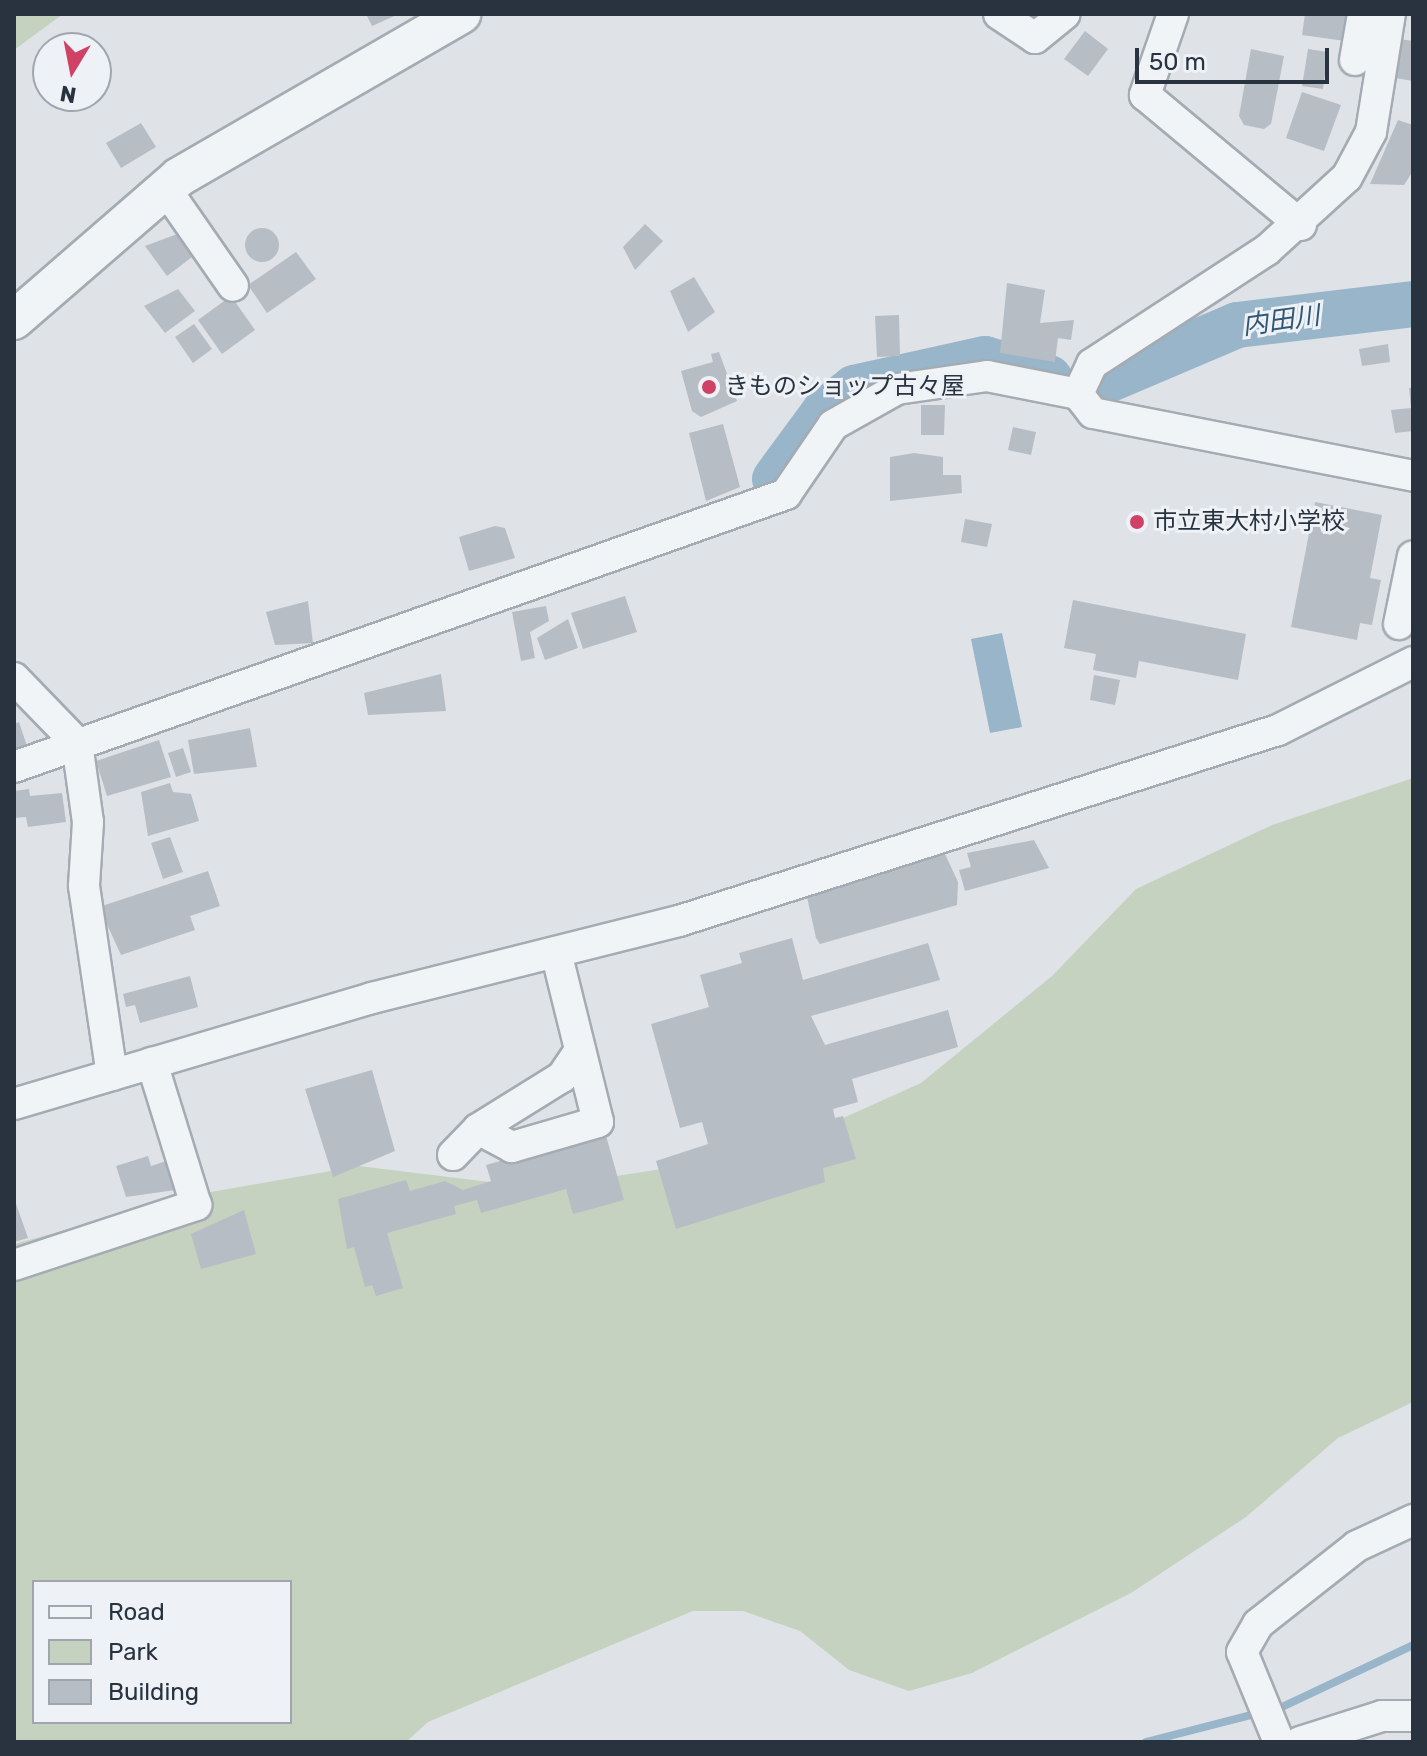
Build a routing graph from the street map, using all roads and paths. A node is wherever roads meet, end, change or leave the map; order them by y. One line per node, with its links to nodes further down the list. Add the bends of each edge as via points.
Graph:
1 (461, 14): 8 (street, via 272,117)
2 (999, 14): 3 (street, via 1035,38)
3 (1065, 14)
4 (1173, 14): 9 (street, via 1145,95)
5 (1363, 14): 7 (street)
6 (1390, 14): 9 (street, via 1371,132 1347,177)
7 (1355, 60)
8 (165, 188): 10 (street); 11 (street)
9 (1301, 225): 12 (street, via 1092,364)
10 (233, 286)
11 (14, 320)
12 (1078, 394): 13 (street, via 1093,413); 18 (street, via 987,376 897,389 833,425 786,494)
13 (1413, 476)
14 (1413, 556): 15 (street)
15 (1399, 624)
16 (1413, 662): 20 (street, via 1278,730 679,921)
17 (14, 678): 18 (street)
18 (77, 743): 19 (street); 23 (street, via 88,822 84,886)
19 (14, 767)
20 (556, 952): 21 (street); 22 (street)
21 (580, 1050): 25 (street, via 562,1077); 25 (street, via 598,1122 512,1147)
22 (152, 1063): 23 (street); 27 (street, via 196,1205)
23 (112, 1075): 24 (street)
24 (14, 1104)
25 (478, 1129): 26 (street)
26 (453, 1155)
27 (14, 1265)
28 (1413, 1520): 30 (street, via 1357,1546 1258,1624 1242,1652)
29 (1413, 1716): 30 (street, via 1382,1716)
30 (1284, 1739)

